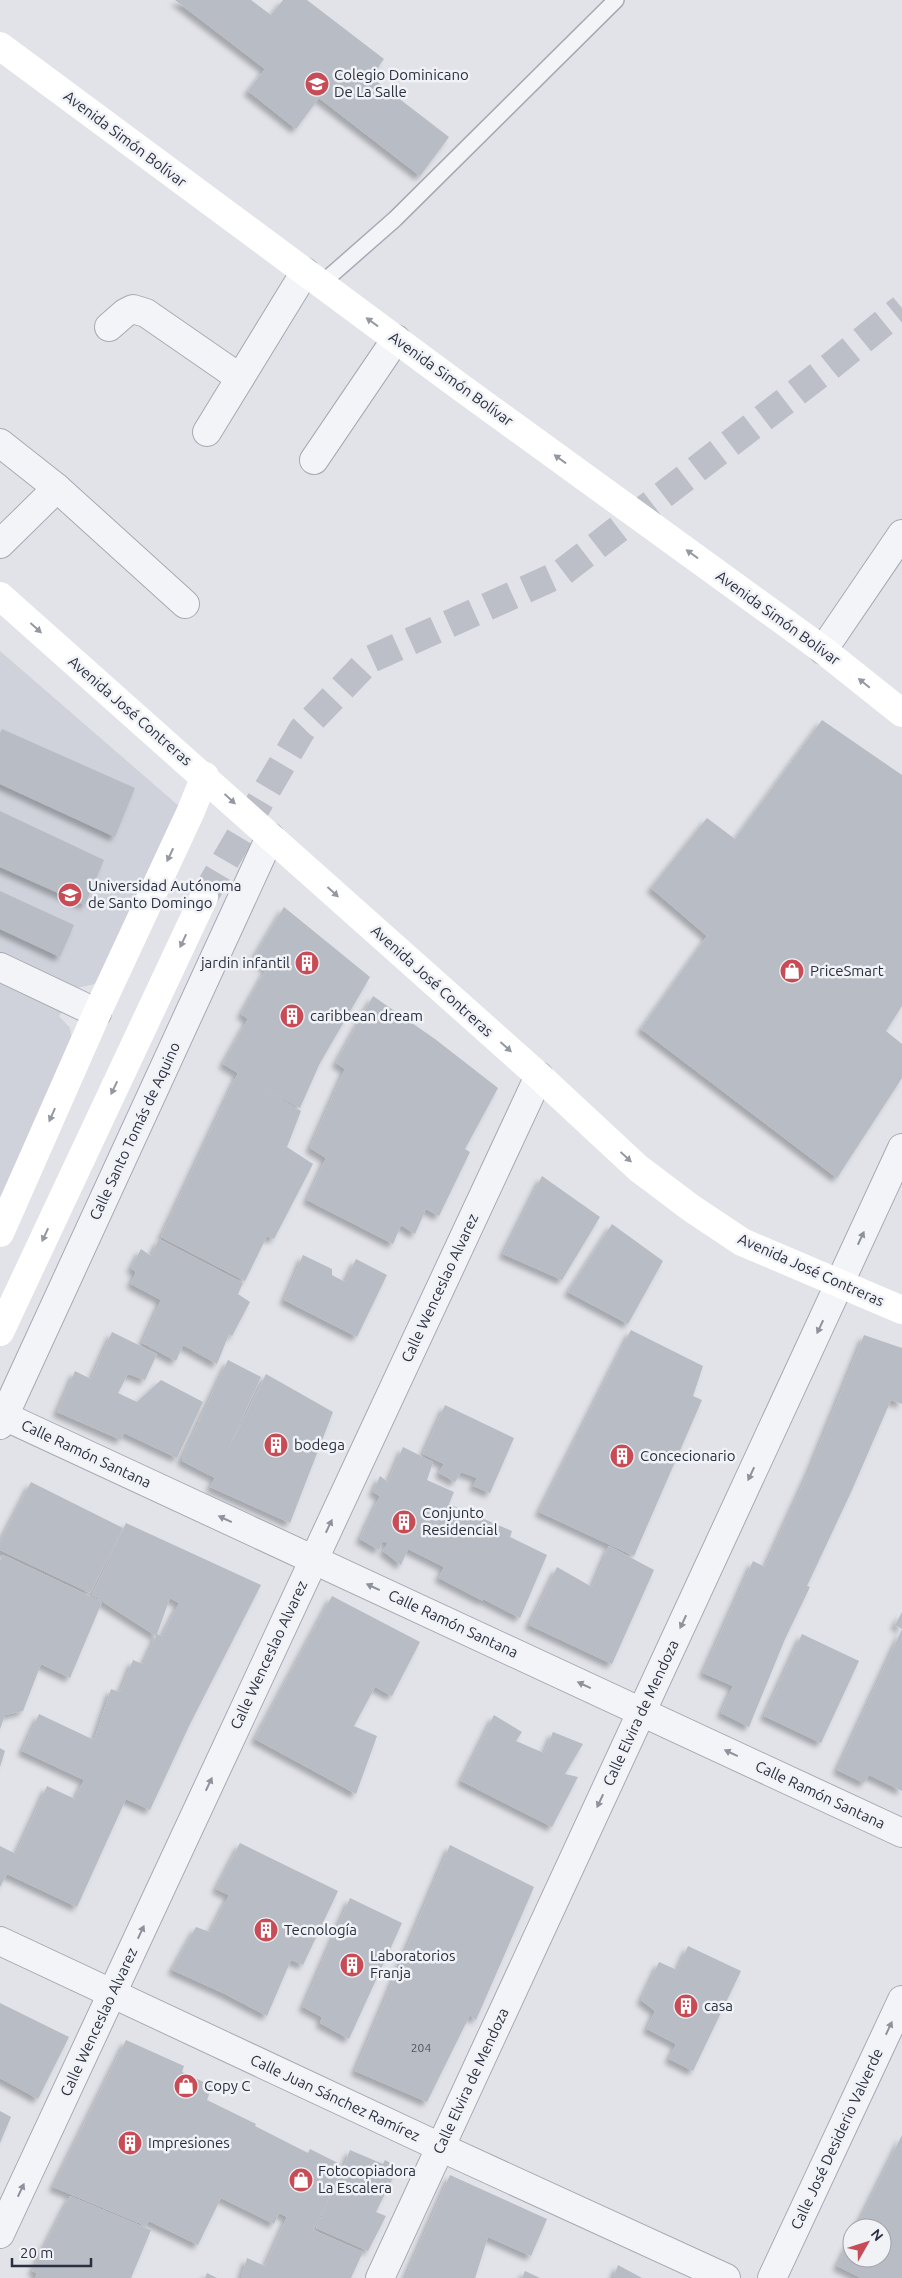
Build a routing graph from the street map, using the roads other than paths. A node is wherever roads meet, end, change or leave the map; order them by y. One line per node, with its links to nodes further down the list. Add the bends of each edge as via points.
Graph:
1 (616, 0): 3 (lane, via 395,219)
2 (0, 46): 3 (main road, Avenida Simón Bolívar)
3 (313, 278): 5 (main road, Avenida Simón Bolívar, one-way to 3); 6 (street)
4 (108, 327): 6 (street, via 133,309 146,313)
5 (396, 339): 9 (street); 15 (main road, Avenida Simón Bolívar, one-way to 5)
6 (240, 378): 7 (street)
7 (206, 432)
8 (0, 444): 10 (street)
9 (314, 460)
10 (57, 488): 12 (street); 14 (street)
11 (902, 534): 15 (street)
12 (0, 544)
13 (0, 596): 17 (main road, Avenida José Contreras, one-way to 17)
14 (185, 604)
15 (823, 650): 16 (main road, Avenida Simón Bolívar, one-way to 15)
16 (902, 713)
17 (205, 776): 18 (main road, Avenida José Contreras, one-way to 18); 21 (main road, one-way to 21)
18 (270, 837): 22 (main road, Avenida José Contreras, one-way to 22); 28 (street, Calle Santo Tomás de Aquino)
19 (204, 897): 27 (main road, one-way to 27)
20 (0, 967): 21 (street)
21 (97, 1013): 24 (main road, one-way to 24)
22 (539, 1076): 25 (main road, Avenida José Contreras, one-way to 25, via 638,1168 691,1208 742,1242); 29 (street, Calle Wenceslao Alvarez, one-way to 22)
23 (902, 1148): 25 (street, Calle Elvira de Mendoza, one-way to 23)
24 (0, 1232)
25 (840, 1283): 26 (main road, Avenida José Contreras); 30 (street, Calle Elvira de Mendoza, one-way to 30)
26 (902, 1310)
27 (0, 1332)
28 (2, 1421): 29 (street, Calle Ramón Santana, one-way to 28)
29 (314, 1560): 30 (street, Calle Ramón Santana, one-way to 29); 33 (street, Calle Wenceslao Alvarez, one-way to 29)
30 (641, 1712): 31 (street, Calle Ramón Santana, one-way to 30); 35 (street, Calle Elvira de Mendoza, one-way to 35)
31 (902, 1833)
32 (0, 1941): 33 (street, Calle Juan Sánchez Ramírez)
33 (112, 1993): 35 (street, Calle Juan Sánchez Ramírez); 36 (street, Calle Wenceslao Alvarez, one-way to 33)
34 (902, 2000): 39 (street, Calle José Desiderio Valverde, one-way to 34)
35 (440, 2147): 37 (street, Calle Elvira de Mendoza); 38 (street, Calle Juan Sánchez Ramírez)
36 (0, 2234)
37 (380, 2278)
38 (726, 2278)
39 (772, 2278)

